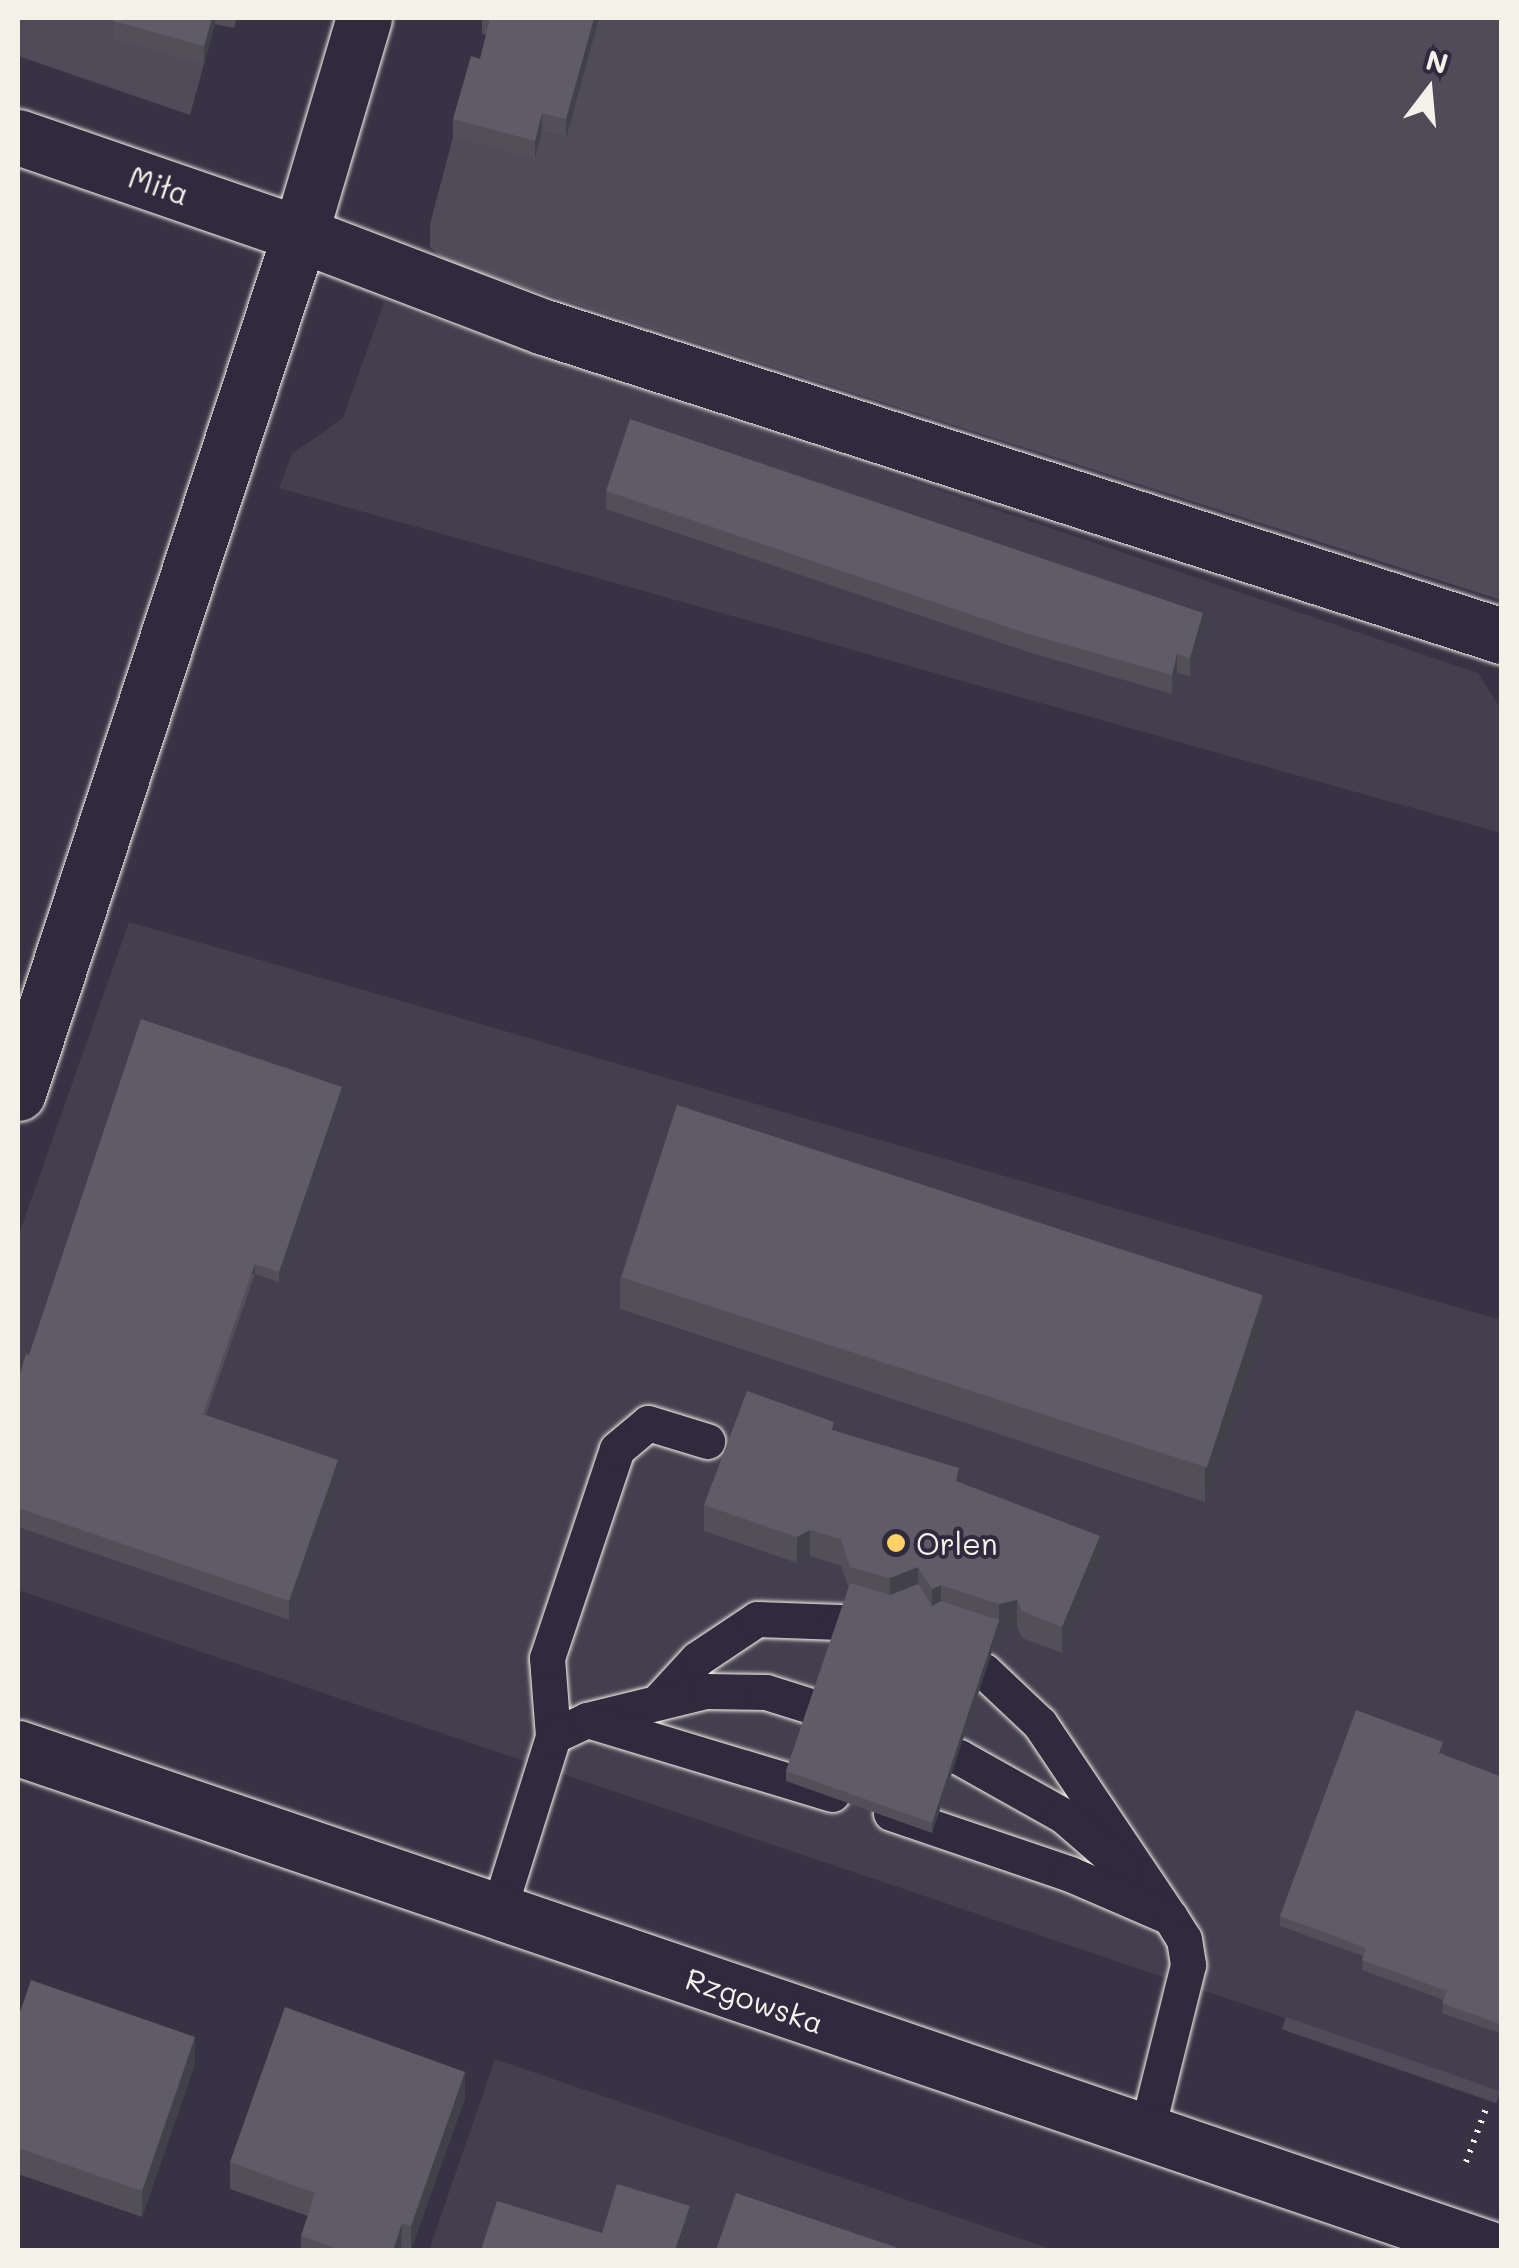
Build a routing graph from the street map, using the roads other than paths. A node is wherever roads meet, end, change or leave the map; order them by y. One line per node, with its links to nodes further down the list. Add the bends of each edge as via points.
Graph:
1 (364, 18): 3 (street)
2 (18, 137): 3 (street, Miła)
3 (300, 234): 4 (street, Miła, via 544,327); 5 (street)
4 (1502, 636)
5 (18, 1093)
6 (707, 1441): 9 (lane, via 648,1423 617,1449 547,1658)
7 (661, 1698): 8 (lane); 12 (lane, via 766,1692 959,1757 1064,1816); 12 (lane, via 697,1659 757,1618 840,1622 984,1672 1072,1765)
8 (587, 1720): 9 (lane); 12 (lane, via 977,1842)
9 (553, 1736): 11 (lane)
10 (18, 1748): 11 (street, Rzgowska)
11 (498, 1912): 13 (street, Rzgowska)
12 (1170, 1917): 13 (lane, via 1184,1938 1188,1966)
13 (1146, 2133): 14 (street, Rzgowska)
14 (1494, 2250)

